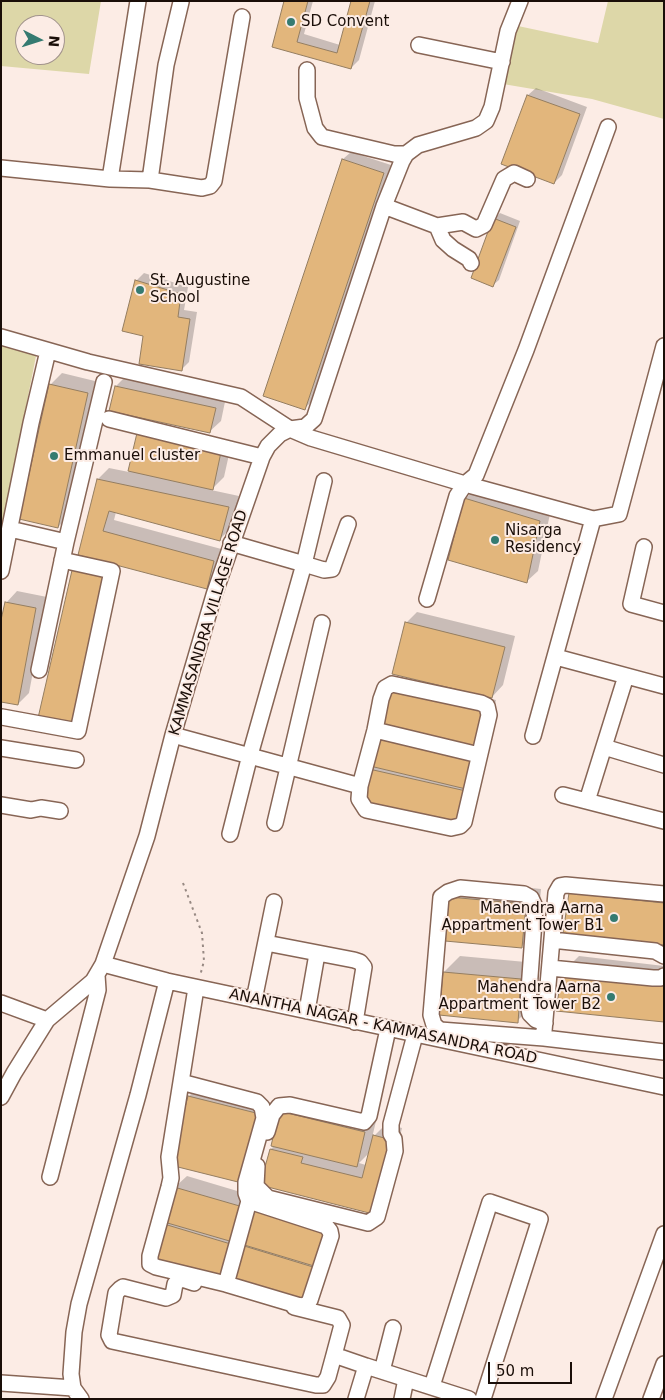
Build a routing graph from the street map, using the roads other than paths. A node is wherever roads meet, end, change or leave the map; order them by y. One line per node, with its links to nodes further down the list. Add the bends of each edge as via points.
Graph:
1 (138, 1): 11 (street)
2 (520, 1): 6 (street, via 509,26)
3 (181, 2): 13 (street, via 166,65)
4 (242, 17): 13 (street, via 214,180 210,186 202,188)
5 (419, 45): 6 (street)
6 (502, 62): 9 (street, via 489,117 482,125 425,142)
7 (308, 70): 9 (street, via 307,98 315,128 322,137)
8 (608, 127): 25 (street, via 476,475)
9 (406, 154): 14 (street, KAMMASANDRA VILLAGE ROAD)
10 (1, 168): 11 (street)
11 (110, 179): 13 (street)
12 (527, 179): 15 (street, via 514,172 504,179 484,225 476,229 463,222)
13 (150, 180)
14 (384, 206): 15 (street); 22 (street, KAMMASANDRA VILLAGE ROAD, via 318,411 306,427)
15 (437, 226): 16 (street, via 443,240)
16 (471, 263)
17 (1, 337): 19 (street)
18 (664, 346): 26 (street, via 619,514)
19 (48, 351): 22 (street, via 241,397); 28 (street)
20 (104, 382): 29 (street)
21 (110, 419): 23 (street)
22 (290, 429): 23 (street, KAMMASANDRA VILLAGE ROAD, via 275,438); 25 (street)
23 (262, 457): 30 (street, KAMMASANDRA VILLAGE ROAD)
24 (324, 482): 33 (street)
25 (465, 484): 26 (street); 35 (street, via 457,496)
26 (593, 519): 38 (street)
27 (348, 524): 33 (street, via 332,569)
28 (10, 529): 29 (street); 34 (street)
29 (66, 542): 32 (street)
30 (231, 543): 33 (street); 44 (street, KAMMASANDRA VILLAGE ROAD)
31 (644, 547): 36 (street, via 631,604)
32 (62, 560): 39 (street); 42 (street, via 112,571 78,731)
33 (304, 564): 48 (street)
34 (1, 570)
35 (427, 599)
36 (664, 613)
37 (322, 623): 52 (street)
38 (556, 657): 40 (street); 45 (street)
39 (39, 670)
40 (626, 676): 41 (street); 46 (street)
41 (664, 686)
42 (2, 718)
43 (375, 730): 49 (street); 49 (street, via 385,688 392,684 481,703 487,706 489,715); 53 (street)
44 (173, 735): 48 (street); 68 (street, KAMMASANDRA VILLAGE ROAD, via 147,836)
45 (533, 736)
46 (604, 747): 51 (street); 55 (street)
47 (1, 748): 50 (street)
48 (250, 755): 52 (street); 60 (street)
49 (479, 755): 53 (street, via 464,822 460,826 451,828 366,810 359,799)
50 (76, 760)
51 (664, 764)
52 (288, 766): 53 (street); 59 (street)
53 (360, 786)
54 (563, 795): 55 (street)
55 (587, 801): 58 (street)
56 (1, 805): 57 (street)
57 (60, 811)
58 (664, 821)
59 (275, 823)
60 (230, 834)
61 (664, 894): 63 (street, via 560,886 556,893)
62 (274, 902): 64 (street)
63 (552, 940): 66 (street, via 655,951); 67 (street)
64 (266, 943): 65 (street); 72 (street)
65 (317, 954): 74 (street); 76 (street, via 354,960 364,967)
66 (664, 956)
67 (550, 968): 69 (street, via 653,978); 78 (street)
68 (100, 970): 70 (street, ANANTHA NAGAR - KAMMASANDRA ROAD); 75 (street, KAMMASANDRA VILLAGE ROAD, via 93,981); 85 (street, via 98,990)
69 (664, 976)
70 (167, 981): 71 (street, ANANTHA NAGAR - KAMMASANDRA ROAD); 97 (street, via 79,1304 71,1356 71,1374)
71 (196, 988): 72 (street, ANANTHA NAGAR - KAMMASANDRA ROAD); 82 (street)
72 (254, 1000): 74 (street, ANANTHA NAGAR - KAMMASANDRA ROAD)
73 (1, 1003): 75 (street)
74 (307, 1011): 76 (street, ANANTHA NAGAR - KAMMASANDRA ROAD)
75 (47, 1020): 84 (street, KAMMASANDRA VILLAGE ROAD)
76 (355, 1022): 77 (street, ANANTHA NAGAR - KAMMASANDRA ROAD)
77 (388, 1029): 79 (street, ANANTHA NAGAR - KAMMASANDRA ROAD); 79 (street, via 370,1116 364,1122 290,1105 279,1106 272,1115 256,1169 256,1186 268,1198 368,1223 376,1217 395,1150 391,1124)
78 (544, 1030): 78 (street, via 440,1030 434,1025 431,1015 441,897 460,888 524,894 531,898 535,907 528,1004 530,1014); 80 (street); 81 (street, via 543,1046 506,1044)
79 (415, 1035): 81 (street, ANANTHA NAGAR - KAMMASANDRA ROAD)
80 (664, 1052)
81 (502, 1053): 83 (street, ANANTHA NAGAR - KAMMASANDRA ROAD)
82 (181, 1082): 86 (street, via 257,1102 262,1108 264,1118 246,1182); 88 (street, via 169,1157 170,1187 150,1264)
83 (664, 1087)
84 (1, 1096)
85 (50, 1177)
86 (249, 1201): 88 (street); 88 (street, via 326,1226 330,1236 307,1305 300,1306)
87 (664, 1234): 103 (street)
88 (226, 1284)
89 (393, 1328): 93 (street)
90 (334, 1355): 90 (street, via 324,1385 316,1385 112,1341 109,1335 116,1293 123,1288 170,1297 176,1284 182,1280 338,1318 342,1325); 92 (street)
91 (664, 1364): 104 (street)
92 (366, 1366): 93 (street); 99 (street)
93 (382, 1371): 94 (street)
94 (406, 1379): 96 (street); 100 (street)
95 (1, 1383): 97 (street)
96 (432, 1386): 98 (street); 102 (street, via 490,1202 540,1218)
97 (77, 1394)
98 (453, 1396): 101 (street)
99 (356, 1399)
100 (402, 1399)
101 (469, 1399)
102 (483, 1399)
103 (604, 1399)
104 (651, 1399)

